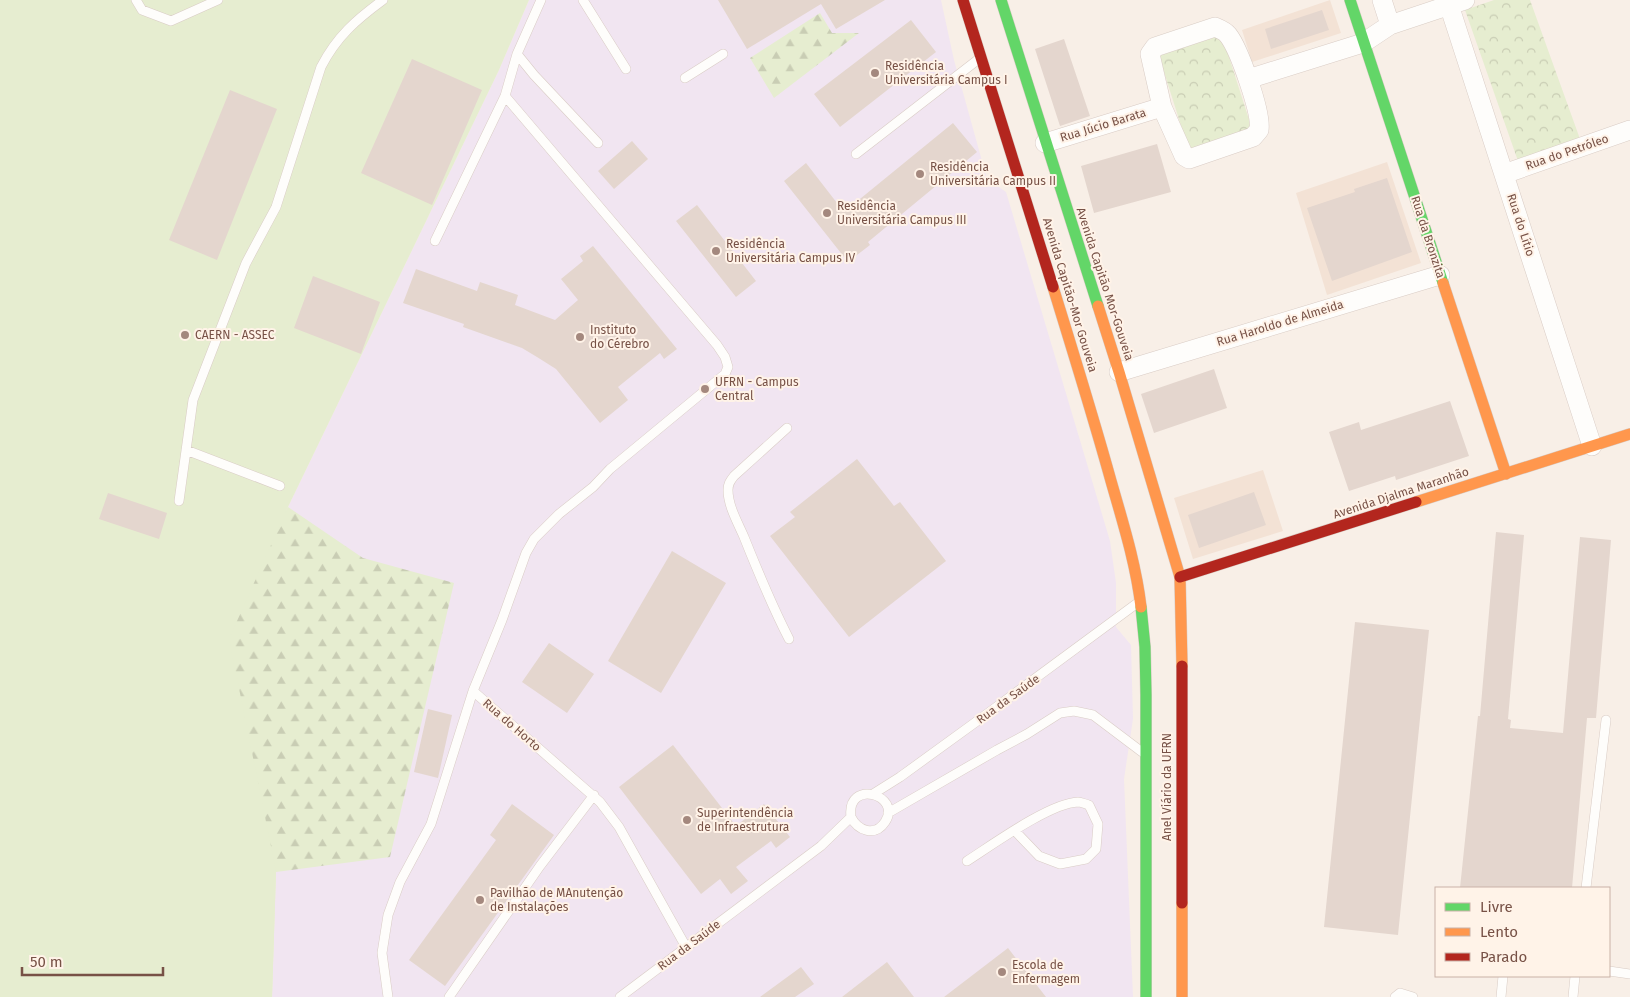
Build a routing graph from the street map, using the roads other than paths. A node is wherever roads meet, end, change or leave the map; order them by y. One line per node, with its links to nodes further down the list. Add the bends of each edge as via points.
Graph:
1 (136, 0): 2 (lane, via 142,10 171,22)
2 (218, 0)
3 (383, 0): 32 (lane, via 356,19 321,66 276,207 246,263 193,400)
4 (542, 0): 13 (lane)
5 (583, 0): 16 (lane)
6 (964, 0): 15 (main road, Avenida Capitão-Mor Gouveia)
7 (1000, 0): 23 (main road, Avenida Capitão Mor-Gouveia)
8 (1350, 0): 12 (main road, Rua da Bronzita)
9 (1382, 0): 11 (street)
10 (1456, 3): 11 (street); 25 (street, Rua do Lítio)
11 (1390, 24): 12 (street)
12 (1363, 43): 18 (street); 27 (main road, Rua da Bronzita)
13 (518, 54): 19 (lane); 22 (lane)
14 (723, 54): 17 (lane)
15 (982, 57): 24 (lane); 37 (main road, Avenida Capitão-Mor Gouveia, via 1091,408 1126,532)
16 (626, 69)
17 (686, 78)
18 (1248, 79): 20 (street, via 1260,125 1258,133 1192,159 1184,156); 20 (street, via 1226,33 1215,28 1190,35 1155,47 1150,52)
19 (505, 96): 26 (lane); 39 (lane, via 717,345 728,367 724,374 610,469 534,539)
20 (1162, 107): 23 (street, Rua Júcio Barata)
21 (1630, 130): 25 (street, Rua do Petróleo)
22 (598, 143)
23 (1045, 143): 28 (main road, Avenida Capitão Mor-Gouveia)
24 (856, 154)
25 (1504, 174): 31 (street, Rua do Lítio)
26 (435, 241)
27 (1440, 275): 28 (street, Rua Haroldo de Almeida); 33 (main road, Rua da Bronzita)
28 (1120, 372): 36 (main road, Avenida Capitão Mor-Gouveia)
29 (787, 428): 38 (lane, via 734,476 728,492 770,602)
30 (1630, 434): 31 (main road, Avenida Djalma Maranhão)
31 (1592, 446): 33 (main road, Avenida Djalma Maranhão)
32 (186, 450): 34 (lane); 35 (lane)
33 (1506, 474): 36 (main road, Avenida Djalma Maranhão)
34 (280, 486)
35 (179, 501)
36 (1180, 577): 58 (main road, Anel Viário da UFRN)
37 (1140, 600): 41 (main road, Anel Viário da UFRN, via 1145,647); 42 (lane, Rua da Saúde, via 991,712)
38 (789, 639)
39 (473, 691): 43 (lane, Rua do Horto); 54 (lane, Rua do Horto, via 431,824 400,882 388,915 382,953)
40 (1606, 720): 48 (lane)
41 (1146, 755): 44 (lane, via 1093,714 1060,713); 57 (main road, Anel Viário da UFRN)
42 (872, 794): 44 (lane, via 884,800); 45 (lane, Rua da Saúde, via 857,798 852,804)
43 (594, 795): 49 (lane, Rua do Horto, via 619,828); 55 (lane)
44 (888, 813): 45 (lane, via 881,827 874,831 862,830)
45 (851, 817): 49 (lane, Rua da Saúde, via 821,846)
46 (1015, 832): 46 (lane, via 1050,810 1078,802 1089,805 1098,824 1096,849 1086,859 1060,864 1039,856); 47 (lane)
47 (967, 861)
48 (1586, 887)
49 (686, 947): 56 (lane, Rua da Saúde)
50 (1610, 971): 51 (lane)
51 (1630, 974)
52 (1503, 977): 61 (lane)
53 (1575, 977): 62 (lane)
54 (388, 997)
55 (449, 997)
56 (620, 997)
57 (1146, 997)
58 (1182, 997)
59 (1395, 997): 60 (lane, via 1400,993)
60 (1413, 997)
61 (1501, 997)
62 (1573, 997)

